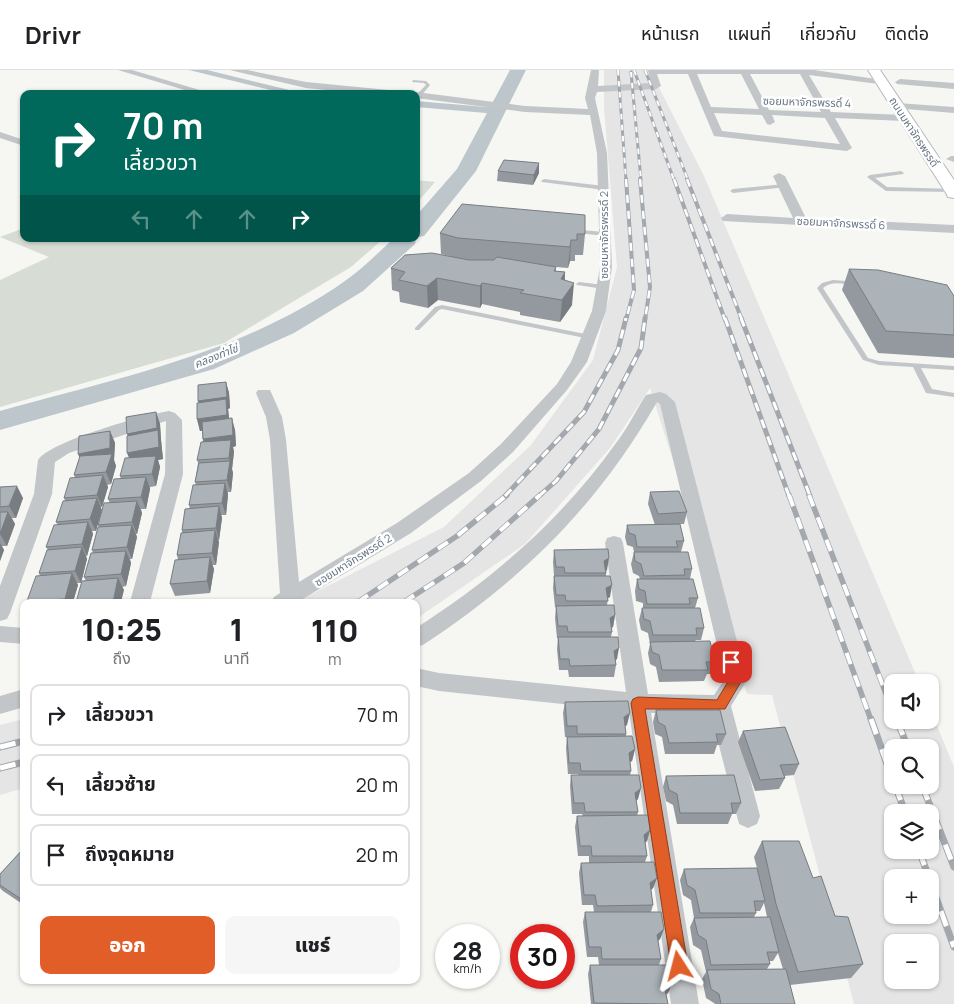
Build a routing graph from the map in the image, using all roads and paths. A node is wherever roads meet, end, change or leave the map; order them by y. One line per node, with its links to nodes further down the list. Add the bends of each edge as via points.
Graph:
1 (122, 70): 15 (street)
2 (234, 70): 11 (street)
3 (284, 70): 11 (street, via 290,76)
4 (595, 70): 17 (street, ซอยมหาจักรพรรดิ์ 2)
5 (802, 70): 9 (street); 13 (street); 26 (street)
6 (874, 70): 13 (main road, ถนนมหาจักรพรรดิ์)
7 (652, 71): 8 (street); 17 (street, via 656,86)
8 (691, 71): 9 (street); 21 (street)
9 (745, 71): 25 (street)
10 (897, 76): 14 (street); 20 (main road, ถนนมหาจักรพรรดิ์)
11 (281, 81): 16 (street)
12 (413, 81): 18 (lane, via 428,84)
13 (883, 83): 24 (main road, ถนนมหาจักรพรรดิ์)
14 (954, 86)
15 (194, 90)
16 (363, 90)
17 (593, 90): 23 (street, ซอยมหาจักรพรรดิ์ 2, via 590,98)
18 (420, 93)
19 (420, 95): 23 (street, via 525,109)
20 (917, 107): 22 (street, ซอยมหาจักรพรรดิ์ 4); 24 (street, ซอยมหาจักรพรรดิ์ 4); 27 (main road, ถนนมหาจักรพรรดิ์)
21 (708, 110): 25 (street, ซอยมหาจักรพรรดิ์ 4); 29 (street, via 718,134)
22 (954, 110)
23 (593, 112): 36 (street, ซอยมหาจักรพรรดิ์ 2, via 601,141)
24 (901, 112): 26 (street, ซอยมหาจักรพรรดิ์ 4); 38 (main road, ถนนมหาจักรพรรดิ์)
25 (767, 113): 26 (street, ซอยมหาจักรพรรดิ์ 4); 29 (street)
26 (829, 115): 29 (street, via 847,148)
27 (927, 122)
28 (0, 134): 30 (street)
29 (776, 140)
30 (20, 142)
31 (941, 144): 32 (main road, ถนนมหาจักรพรรดิ์)
32 (953, 160)
33 (901, 173): 38 (lane, via 870,177 886,189)
34 (544, 181): 36 (lane)
35 (781, 181): 37 (lane); 40 (street)
36 (604, 188): 43 (street, ซอยมหาจักรพรรดิ์ 2)
37 (733, 191)
38 (953, 192)
39 (727, 218): 40 (street, ซอยมหาจักรพรรดิ์ 6)
40 (801, 221): 41 (street, ซอยมหาจักรพรรดิ์ 6)
41 (954, 230)
42 (580, 232): 43 (lane)
43 (605, 234): 46 (street, ซอยมหาจักรพรรดิ์ 2)
44 (579, 284): 46 (lane)
45 (860, 286): 49 (lane, via 835,281 820,288 865,359)
46 (604, 287): 48 (street, ซอยมหาจักรพรรดิ์ 2)
47 (417, 329): 48 (lane, via 437,308 442,307)
48 (590, 337): 56 (street, ซอยมหาจักรพรรดิ์ 2, via 579,362 562,387 507,448 475,477 404,528)
49 (916, 366): 50 (lane); 52 (lane, via 929,391)
50 (954, 368)
51 (264, 394): 55 (street, via 274,417 278,440)
52 (954, 395)
53 (614, 543): 63 (street)
54 (141, 599): 57 (street, via 174,474 174,420 169,416 64,449 47,460 43,494)
55 (285, 599)
56 (287, 599)
57 (0, 613)
58 (0, 634): 59 (street)
59 (20, 636)
60 (420, 636): 65 (street, via 470,602 537,546 597,482 620,452 652,398 660,397 668,402 736,680)
61 (420, 678): 63 (street)
62 (20, 699): 64 (street)
63 (638, 703): 65 (street); 67 (street)
64 (0, 705)
65 (720, 705): 66 (street)
66 (748, 816)
67 (685, 1004)

